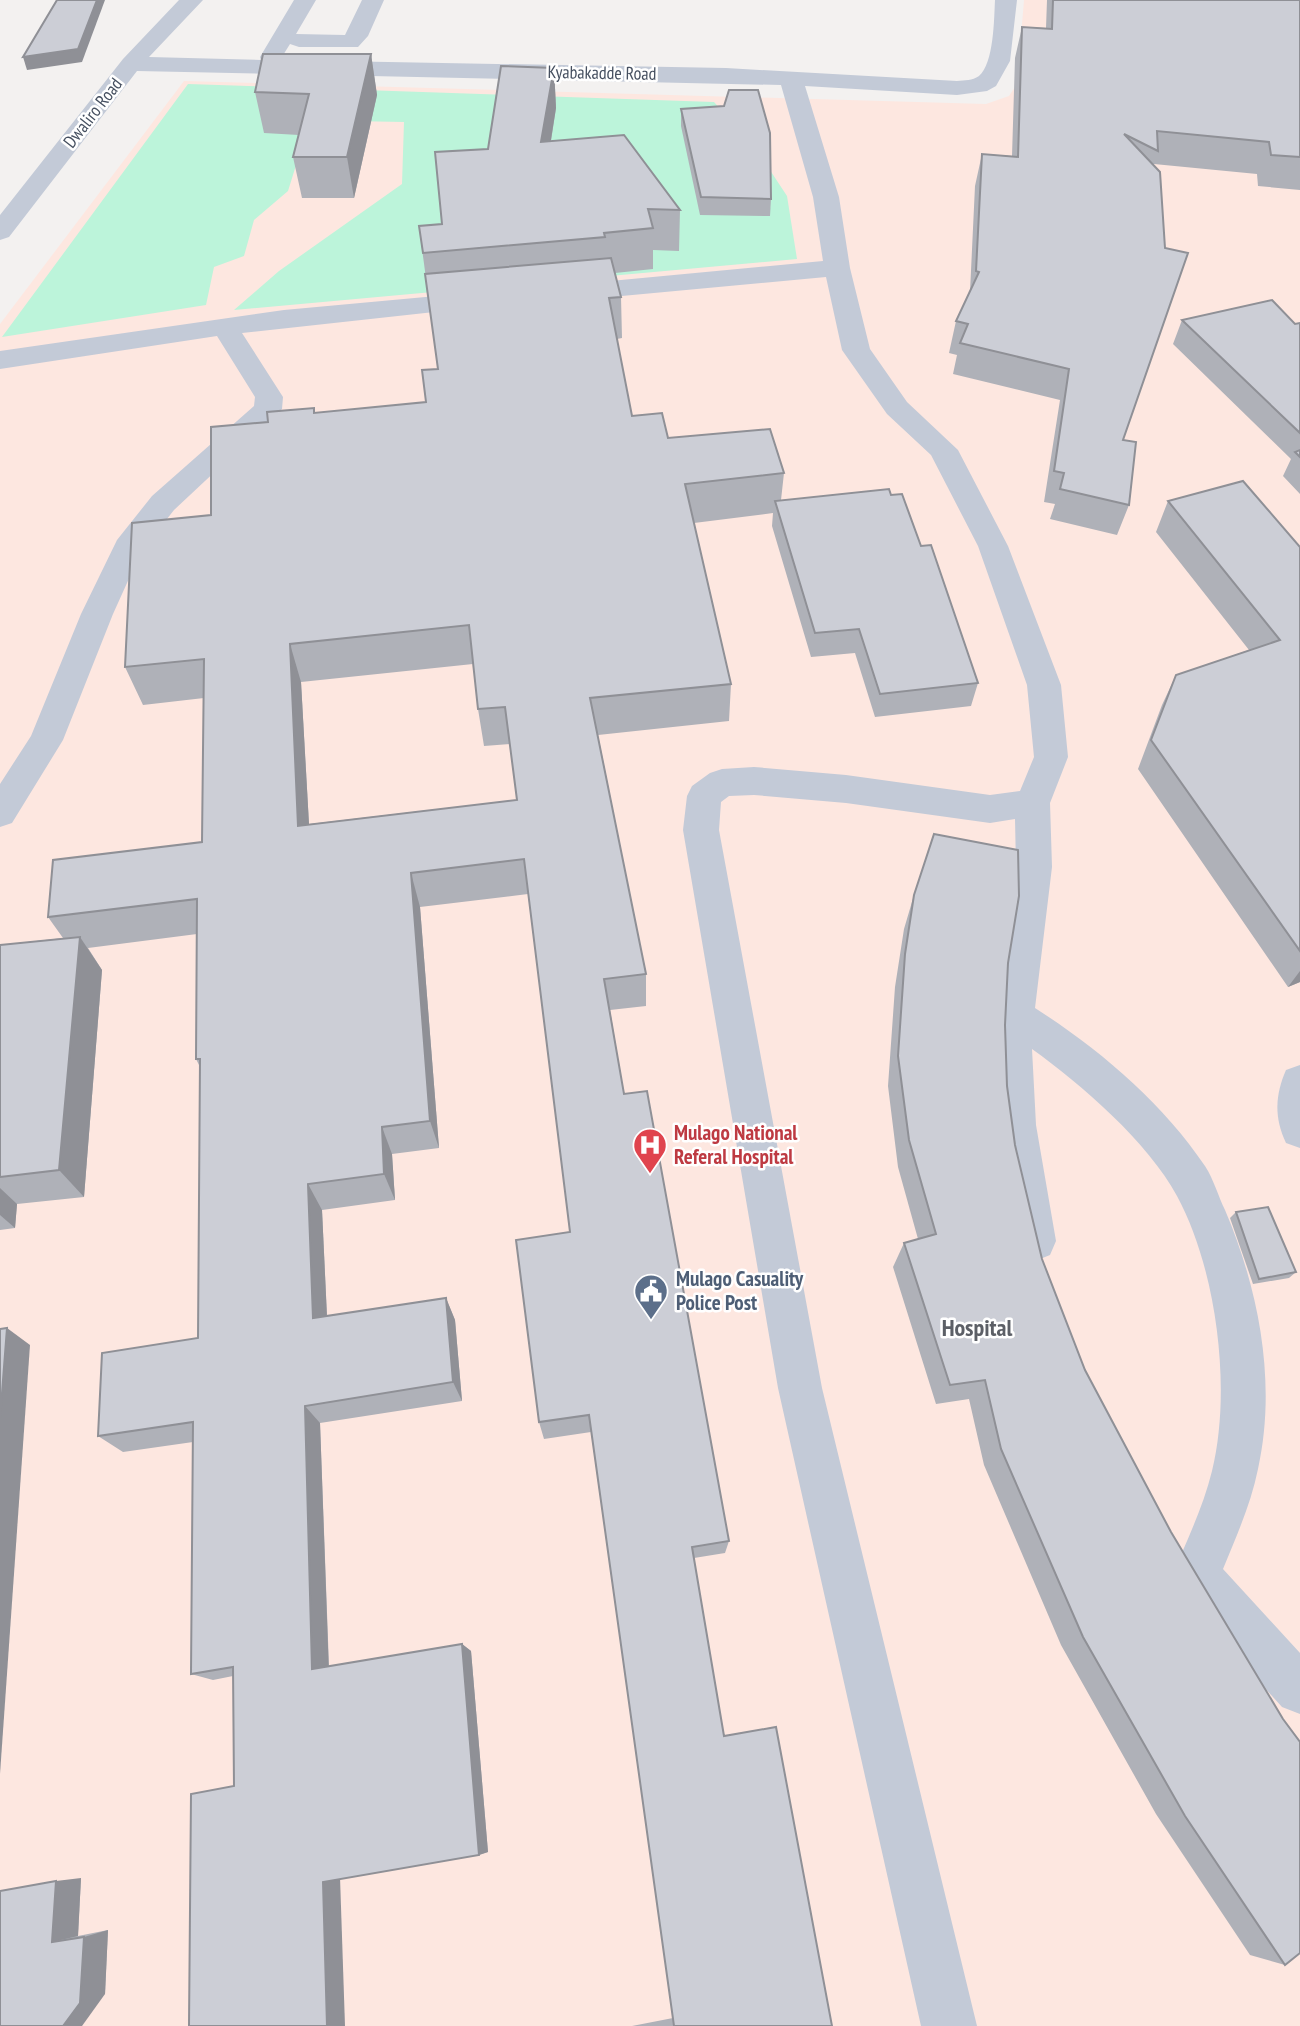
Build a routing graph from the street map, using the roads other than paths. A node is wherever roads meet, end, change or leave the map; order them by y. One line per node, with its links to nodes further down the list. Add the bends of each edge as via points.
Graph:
1 (192, 0): 6 (street, Dwaliro Road)
2 (305, 0): 5 (street)
3 (373, 0): 5 (street, via 357,36 349,42)
4 (1006, 0): 8 (street, Kyabakadde Road, via 1001,57 980,86)
5 (282, 39): 7 (street)
6 (131, 64): 7 (street, Kyabakadde Road); 9 (street, Dwaliro Road)
7 (266, 65): 8 (street, Kyabakadde Road)
8 (792, 78): 10 (street, via 826,197)
9 (0, 232)
10 (837, 268): 11 (street); 15 (street, via 856,350 897,408 943,450 998,558 1044,685 1051,757)
11 (546, 295)
12 (505, 298): 13 (street)
13 (224, 326): 14 (street); 16 (street, via 269,397 268,409 163,503 128,548 46,740)
14 (0, 360)
15 (1032, 803): 17 (street, via 1034,867); 22 (street, via 990,809 846,789 722,783 704,796 701,830 800,1388)
16 (0, 813)
17 (1013, 1014): 20 (street, via 1016,1125 1031,1228); 21 (street, via 1043,1032 1139,1114 1192,1183 1233,1302 1244,1368 1238,1455 1225,1503 1185,1558)
18 (1300, 1083): 19 (street, via 1296,1096)
19 (1300, 1130)
20 (1048, 1280)
21 (1300, 1689)
22 (949, 2026)

